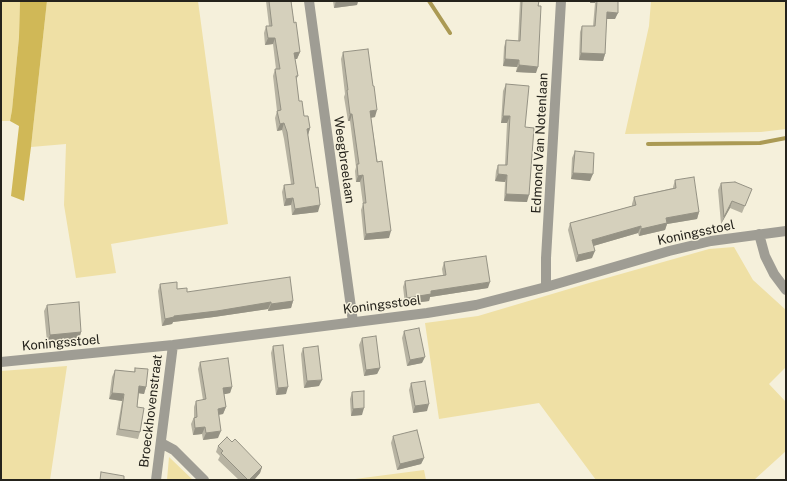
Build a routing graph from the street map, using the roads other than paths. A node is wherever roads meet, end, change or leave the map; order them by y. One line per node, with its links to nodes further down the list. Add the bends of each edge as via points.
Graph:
1 (309, 1): 7 (street, Weegbreelaan)
2 (561, 1): 5 (street, Edmond Van Notenlaan)
3 (786, 231): 4 (street, Koningsstoel)
4 (759, 234): 5 (street, Koningsstoel, via 711,241 669,251); 6 (street, via 765,256)
5 (546, 287): 7 (street, Koningsstoel, via 476,305)
6 (786, 290)
7 (353, 322): 8 (street, Koningsstoel)
8 (173, 345): 9 (street, Koningsstoel); 10 (street, Broeckhovenstraat)
9 (1, 362)
10 (160, 443): 11 (street, Broeckhovenstraat); 12 (street, via 174,450)
11 (156, 480)
12 (204, 480)

